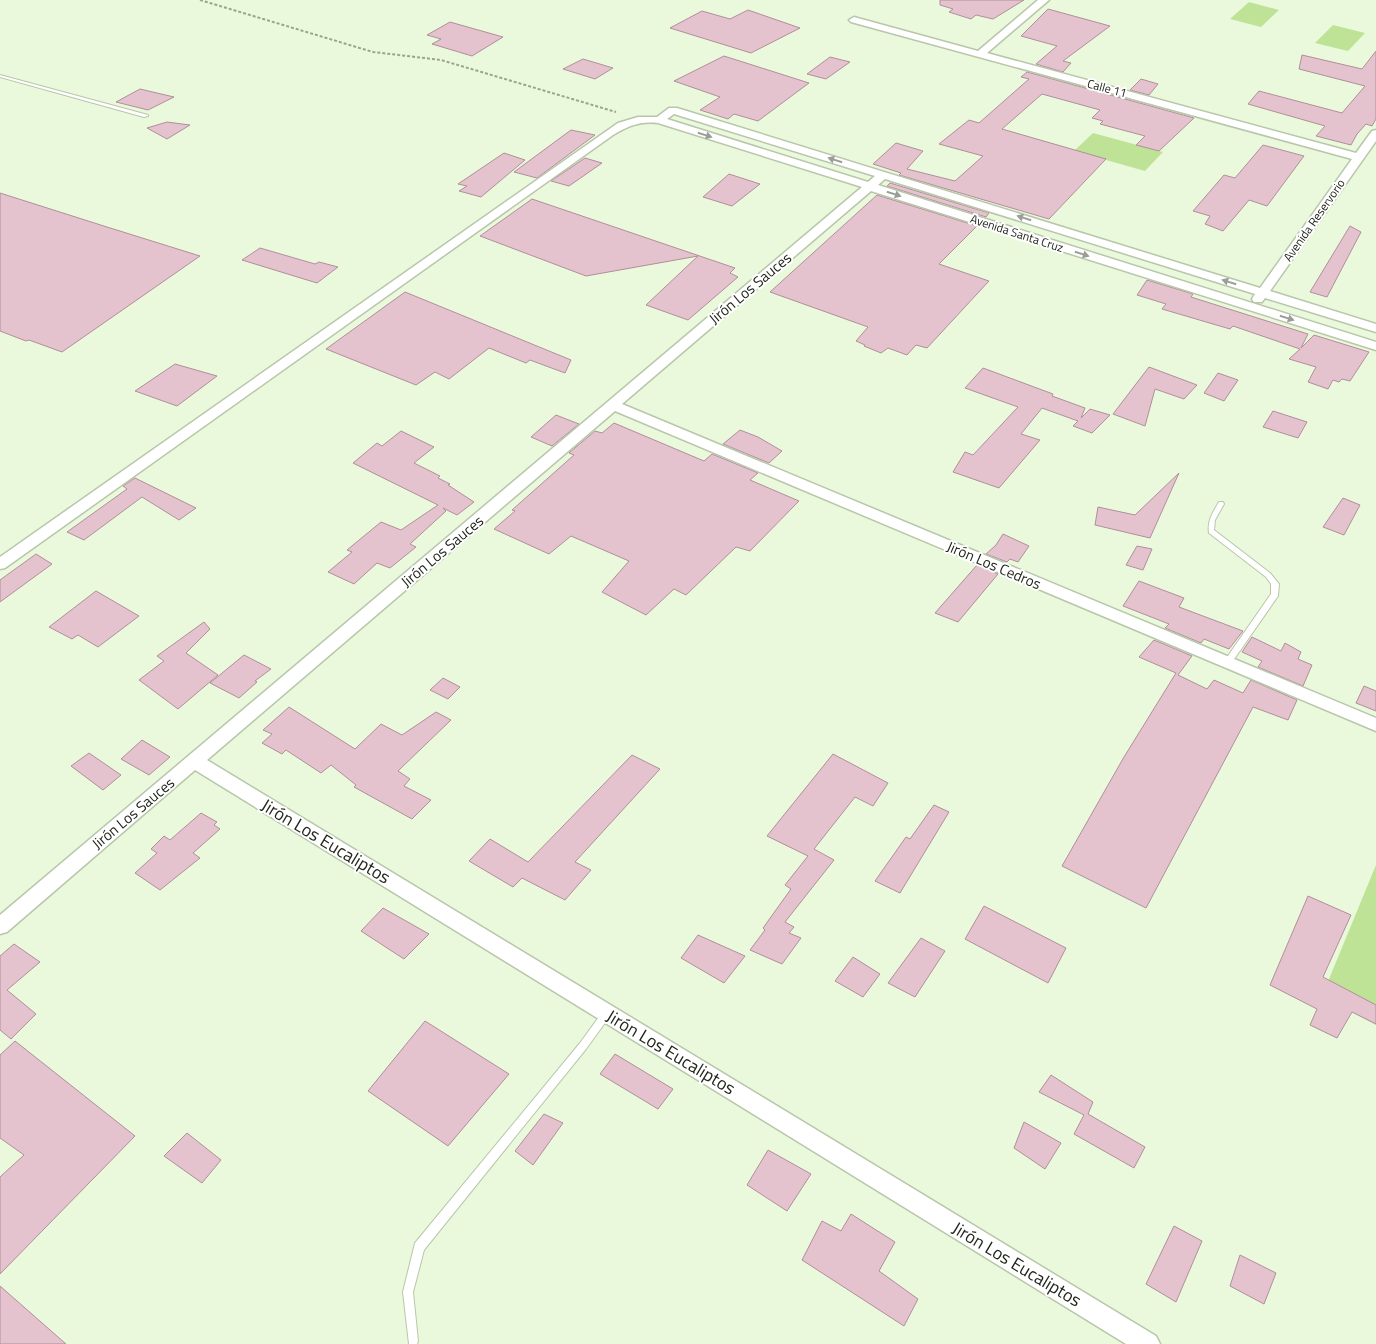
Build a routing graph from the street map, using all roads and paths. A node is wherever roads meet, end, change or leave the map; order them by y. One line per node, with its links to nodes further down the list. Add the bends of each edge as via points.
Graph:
1 (200, 0): 7 (path, via 373,52 441,60)
2 (1044, 0): 4 (street)
3 (854, 20): 4 (street, Calle 11)
4 (981, 53): 10 (street, Calle 11)
5 (0, 76): 6 (lane)
6 (146, 116)
7 (638, 119): 8 (street, Avenida Santa Cruz); 19 (street, via 609,133)
8 (659, 120): 11 (street, Avenida Santa Cruz, one-way to 8, via 673,110); 12 (street, Avenida Santa Cruz, one-way to 12)
9 (1376, 133): 10 (street, Avenida Reservorio)
10 (1359, 157): 13 (street, Avenida Reservorio)
11 (883, 175): 12 (street, Jirón Los Sauces); 13 (street, Avenida Santa Cruz, one-way to 11)
12 (870, 186): 14 (street, Avenida Santa Cruz, one-way to 14); 17 (street, Jirón Los Sauces)
13 (1263, 292): 14 (street, Avenida Reservorio); 15 (street, Avenida Santa Cruz)
14 (1253, 308): 16 (street, Avenida Santa Cruz, one-way to 16)
15 (1376, 328)
16 (1376, 346)
17 (613, 405): 20 (street, Jirón Los Cedros); 22 (street, Jirón Los Sauces)
18 (1220, 504): 20 (lane, via 1212,520 1211,531 1275,584 1275,594)
19 (0, 564)
20 (1227, 663): 21 (street, Jirón Los Cedros)
21 (1376, 726)
22 (194, 761): 23 (street, Jirón Los Sauces); 24 (street, Jirón Los Eucaliptos)
23 (0, 926)
24 (607, 1013): 25 (lane, via 419,1247 408,1292); 26 (street, Jirón Los Eucaliptos)
25 (413, 1341)
26 (1148, 1344)

